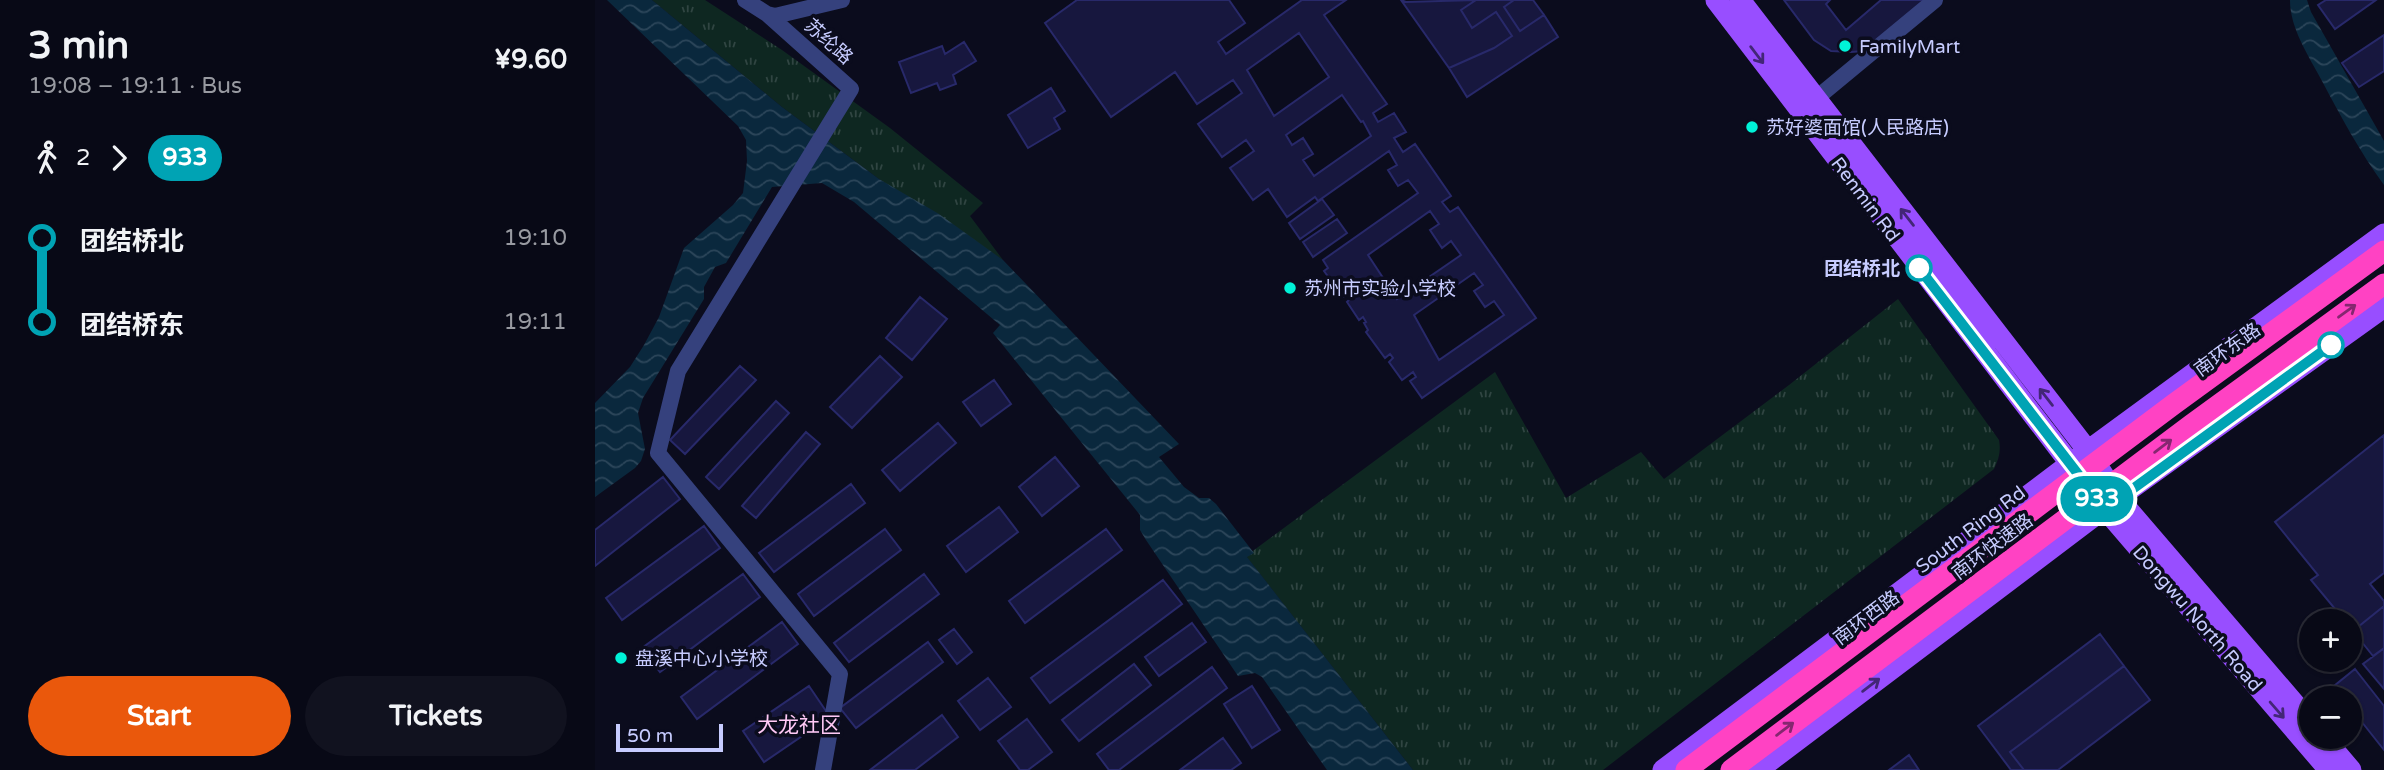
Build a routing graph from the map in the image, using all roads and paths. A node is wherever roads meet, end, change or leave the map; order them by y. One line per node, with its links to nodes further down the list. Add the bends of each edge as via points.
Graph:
1 (745, 0): 6 (street, 苏纶路)
2 (842, 0): 6 (street)
3 (1716, 0): 7 (main road, Renmin Rd, one-way to 7)
4 (1739, 0): 7 (main road, Renmin Rd)
5 (1935, 0): 7 (street)
6 (767, 14): 16 (street, 苏纶路, via 851,89 678,370 658,453 840,674)
7 (1808, 106): 12 (main road, Renmin Rd)
8 (2384, 234): 12 (main road, 南环东路)
9 (2384, 251): 18 (highway, South Ring Rd, bridge)
10 (2384, 284): 19 (highway, 南环快速路, one-way to 10, bridge)
11 (2384, 307): 13 (main road)
12 (2079, 458): 13 (main road, Dongwu North Road); 17 (main road, 南环西路)
13 (2111, 504): 14 (main road, Dongwu North Road); 20 (main road, one-way to 13); 21 (main road, Dongwu North Road, one-way to 21)
14 (2299, 710)
15 (2333, 749): 22 (main road)
16 (823, 770)
17 (1663, 770)
18 (1686, 770)
19 (1731, 770)
20 (1758, 770)
21 (2329, 770)
22 (2351, 770)

